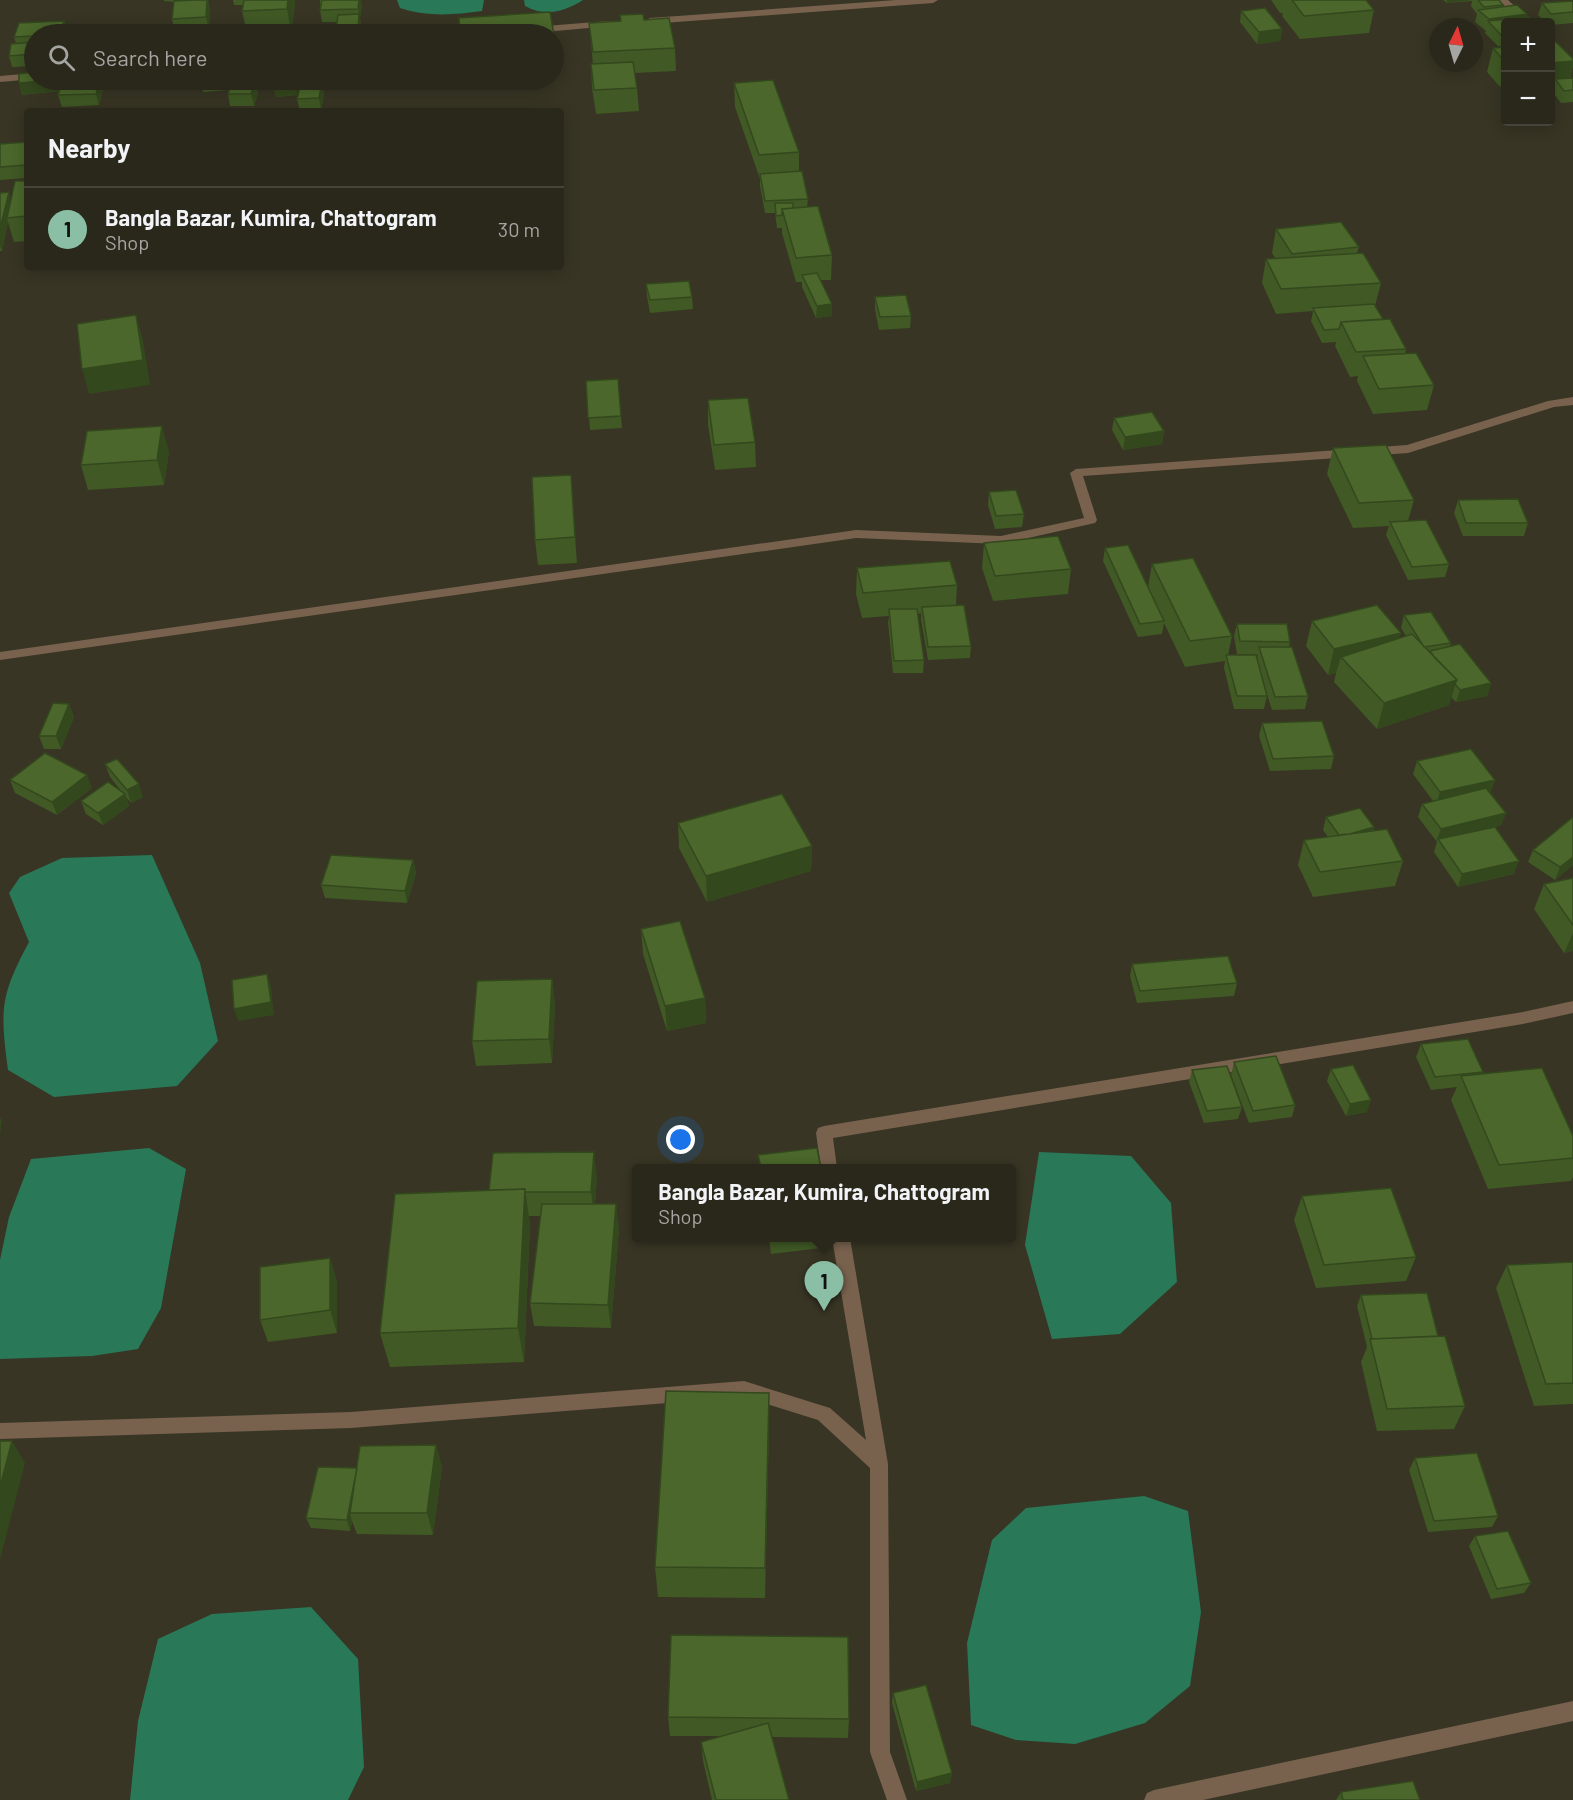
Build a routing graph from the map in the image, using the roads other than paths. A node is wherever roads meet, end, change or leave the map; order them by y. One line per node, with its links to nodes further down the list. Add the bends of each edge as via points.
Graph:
1 (933, 0): 4 (street)
2 (1503, 0): 3 (street)
3 (1523, 18)
4 (638, 22)
5 (614, 24): 6 (street)
6 (564, 28)
7 (24, 77): 8 (street)
8 (0, 79)
9 (1573, 401): 10 (street, via 1408,449 1076,473 1091,520 1001,540 856,534)
10 (0, 656)
11 (1573, 1007): 12 (street, via 824,1133)
12 (829, 1164)
13 (842, 1242): 15 (street)
14 (0, 1431): 15 (street, via 351,1420 744,1389 824,1414)
15 (879, 1464): 17 (street, via 880,1752)
16 (1573, 1712): 18 (street)
17 (897, 1800)
18 (1154, 1800)

